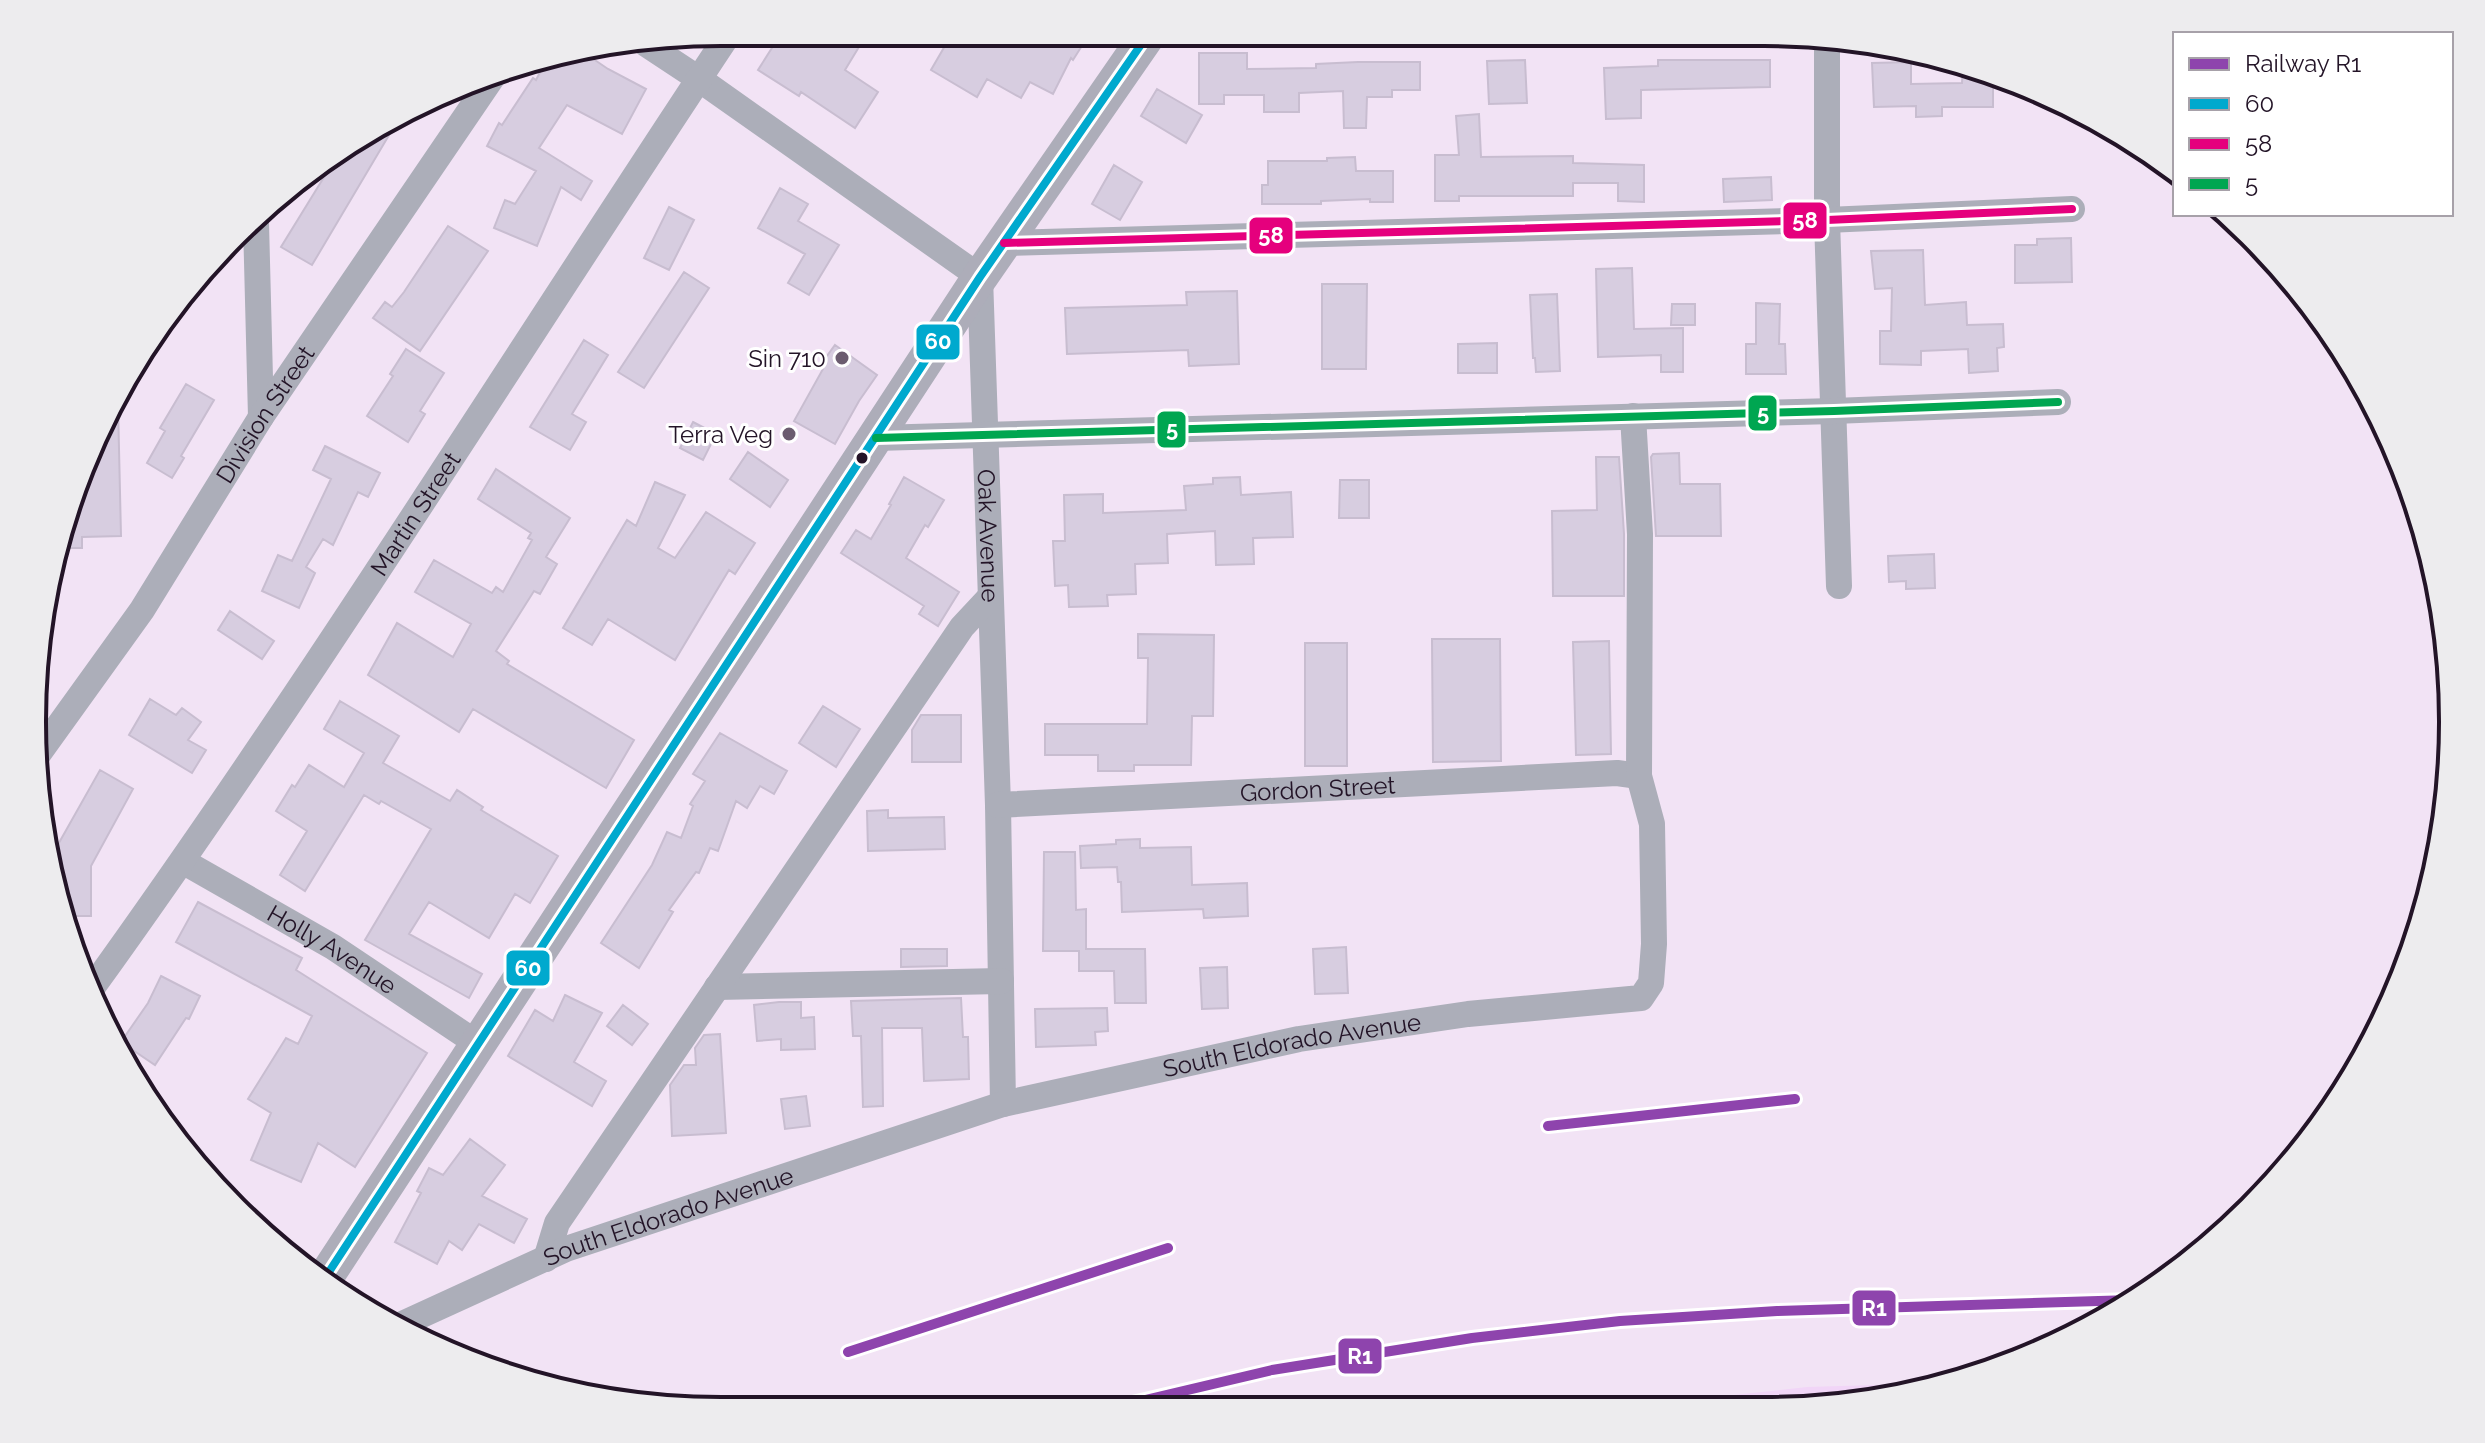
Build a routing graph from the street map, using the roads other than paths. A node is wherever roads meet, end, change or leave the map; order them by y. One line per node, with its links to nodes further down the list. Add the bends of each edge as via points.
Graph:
1 (721, 46): 5 (street, Martin Street)
2 (1140, 46): 10 (street)
3 (1827, 49): 8 (street)
4 (654, 50): 5 (street)
5 (699, 79): 11 (street); 23 (street, Martin Street)
6 (484, 89): 15 (street, Division Street)
7 (2072, 209): 8 (street)
8 (1827, 220): 10 (street); 13 (street)
9 (256, 233): 15 (street)
10 (1004, 243): 11 (street)
11 (980, 277): 16 (street, Oak Avenue); 17 (street)
12 (2058, 402): 13 (street)
13 (1834, 411): 14 (street); 18 (street)
14 (1633, 416): 16 (street); 21 (street, South Eldorado Avenue, via 1640,534)
15 (261, 417): 20 (street, Division Street, via 142,610)
16 (984, 435): 17 (street); 19 (street, Oak Avenue)
17 (876, 438): 27 (street)
18 (1839, 586)
19 (990, 597): 22 (street, Oak Avenue); 26 (street, via 962,627)
20 (46, 743)
21 (1639, 776): 22 (street, Gordon Street); 28 (street, South Eldorado Avenue, via 1652,824 1654,944 1651,983 1641,998 1468,1014 1299,1039)
22 (998, 805): 25 (street, Oak Avenue)
23 (184, 862): 24 (street, Martin Street); 27 (street, Holly Avenue, via 333,947)
24 (97, 981)
25 (1001, 981): 26 (street); 28 (street, Oak Avenue)
26 (717, 987): 29 (street, via 557,1223)
27 (478, 1044): 30 (street)
28 (1003, 1104): 29 (street, South Eldorado Avenue)
29 (546, 1259): 31 (street, South Eldorado Avenue)
30 (329, 1271)
31 (410, 1320)

